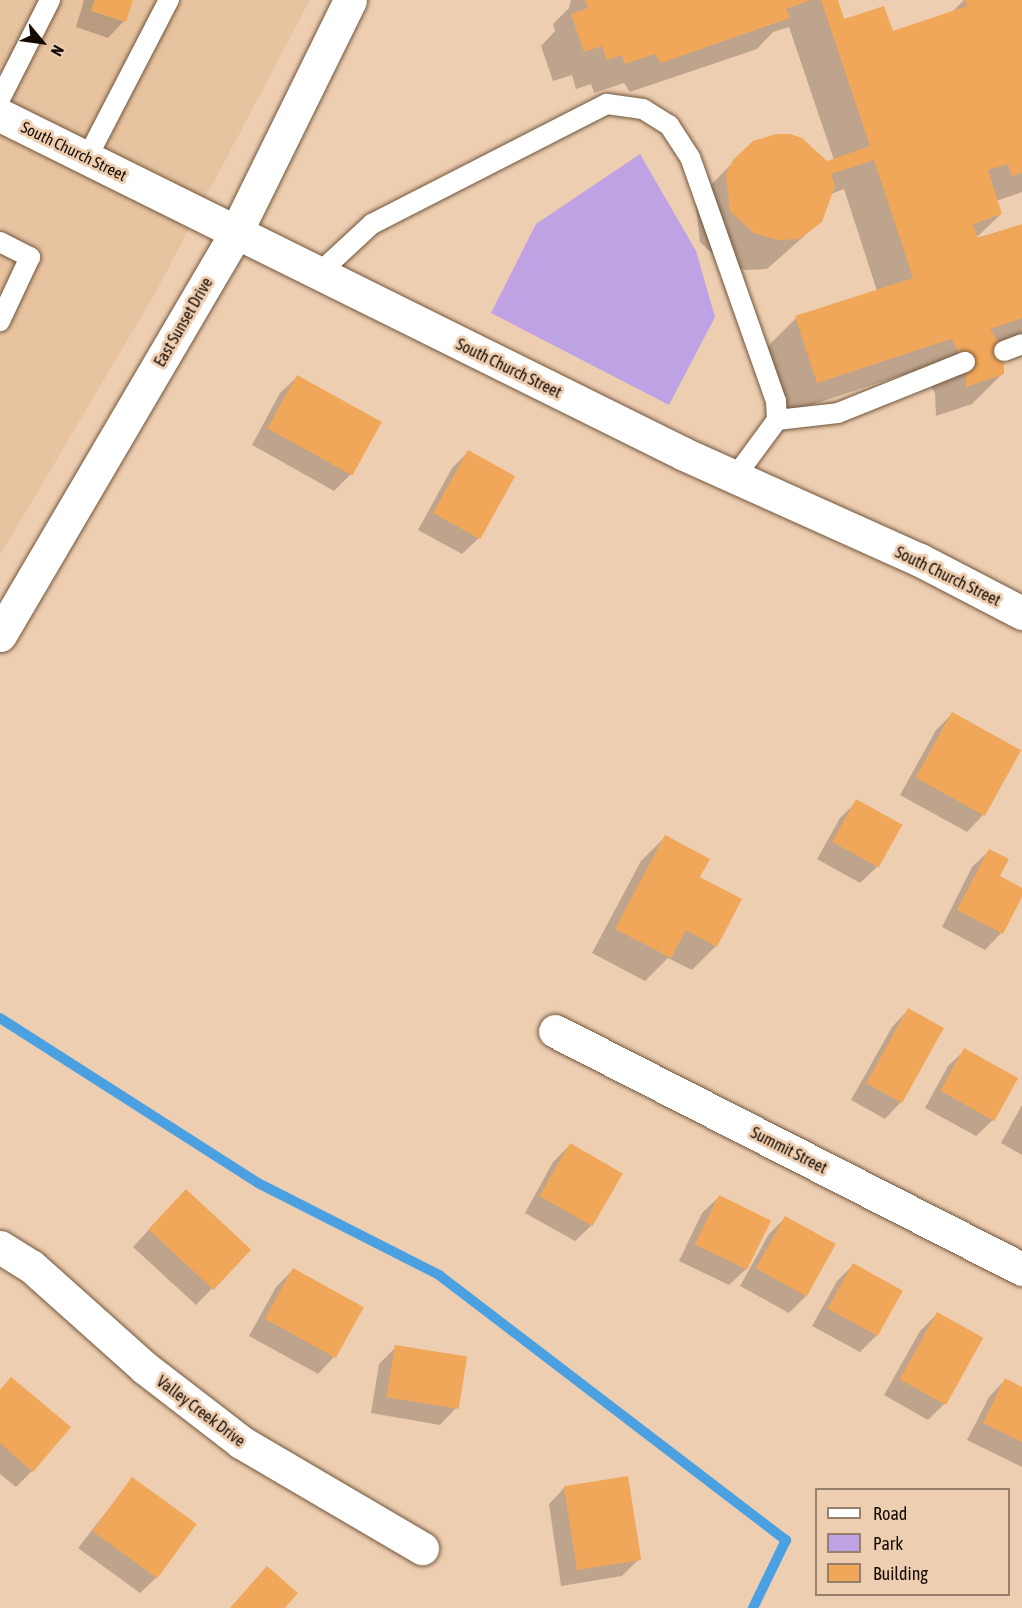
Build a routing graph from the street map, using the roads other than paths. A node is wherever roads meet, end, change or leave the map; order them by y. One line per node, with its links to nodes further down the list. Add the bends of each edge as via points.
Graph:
1 (50, 0): 4 (lane)
2 (169, 0): 6 (lane)
3 (350, 0): 7 (street, East Sunset Drive)
4 (0, 99)
5 (0, 116): 6 (street, South Church Street)
6 (88, 156): 7 (street, South Church Street)
7 (236, 232): 9 (street, South Church Street); 14 (street, East Sunset Drive)
8 (0, 242): 10 (lane, via 30,257)
9 (319, 273): 12 (lane, via 372,224 607,104 643,109 669,125 690,157 776,401); 13 (street, South Church Street)
10 (0, 321)
11 (965, 362): 12 (lane, via 838,412)
12 (777, 420): 13 (lane)
13 (735, 477): 15 (street, South Church Street, via 920,560)
14 (9, 599): 16 (street, East Sunset Drive)
15 (1022, 612)
16 (0, 635)
17 (555, 1031): 19 (street, Summit Street)
18 (0, 1247): 20 (street, Valley Creek Drive, via 31,1266 145,1368 241,1442)
19 (1022, 1269)
20 (422, 1548)

